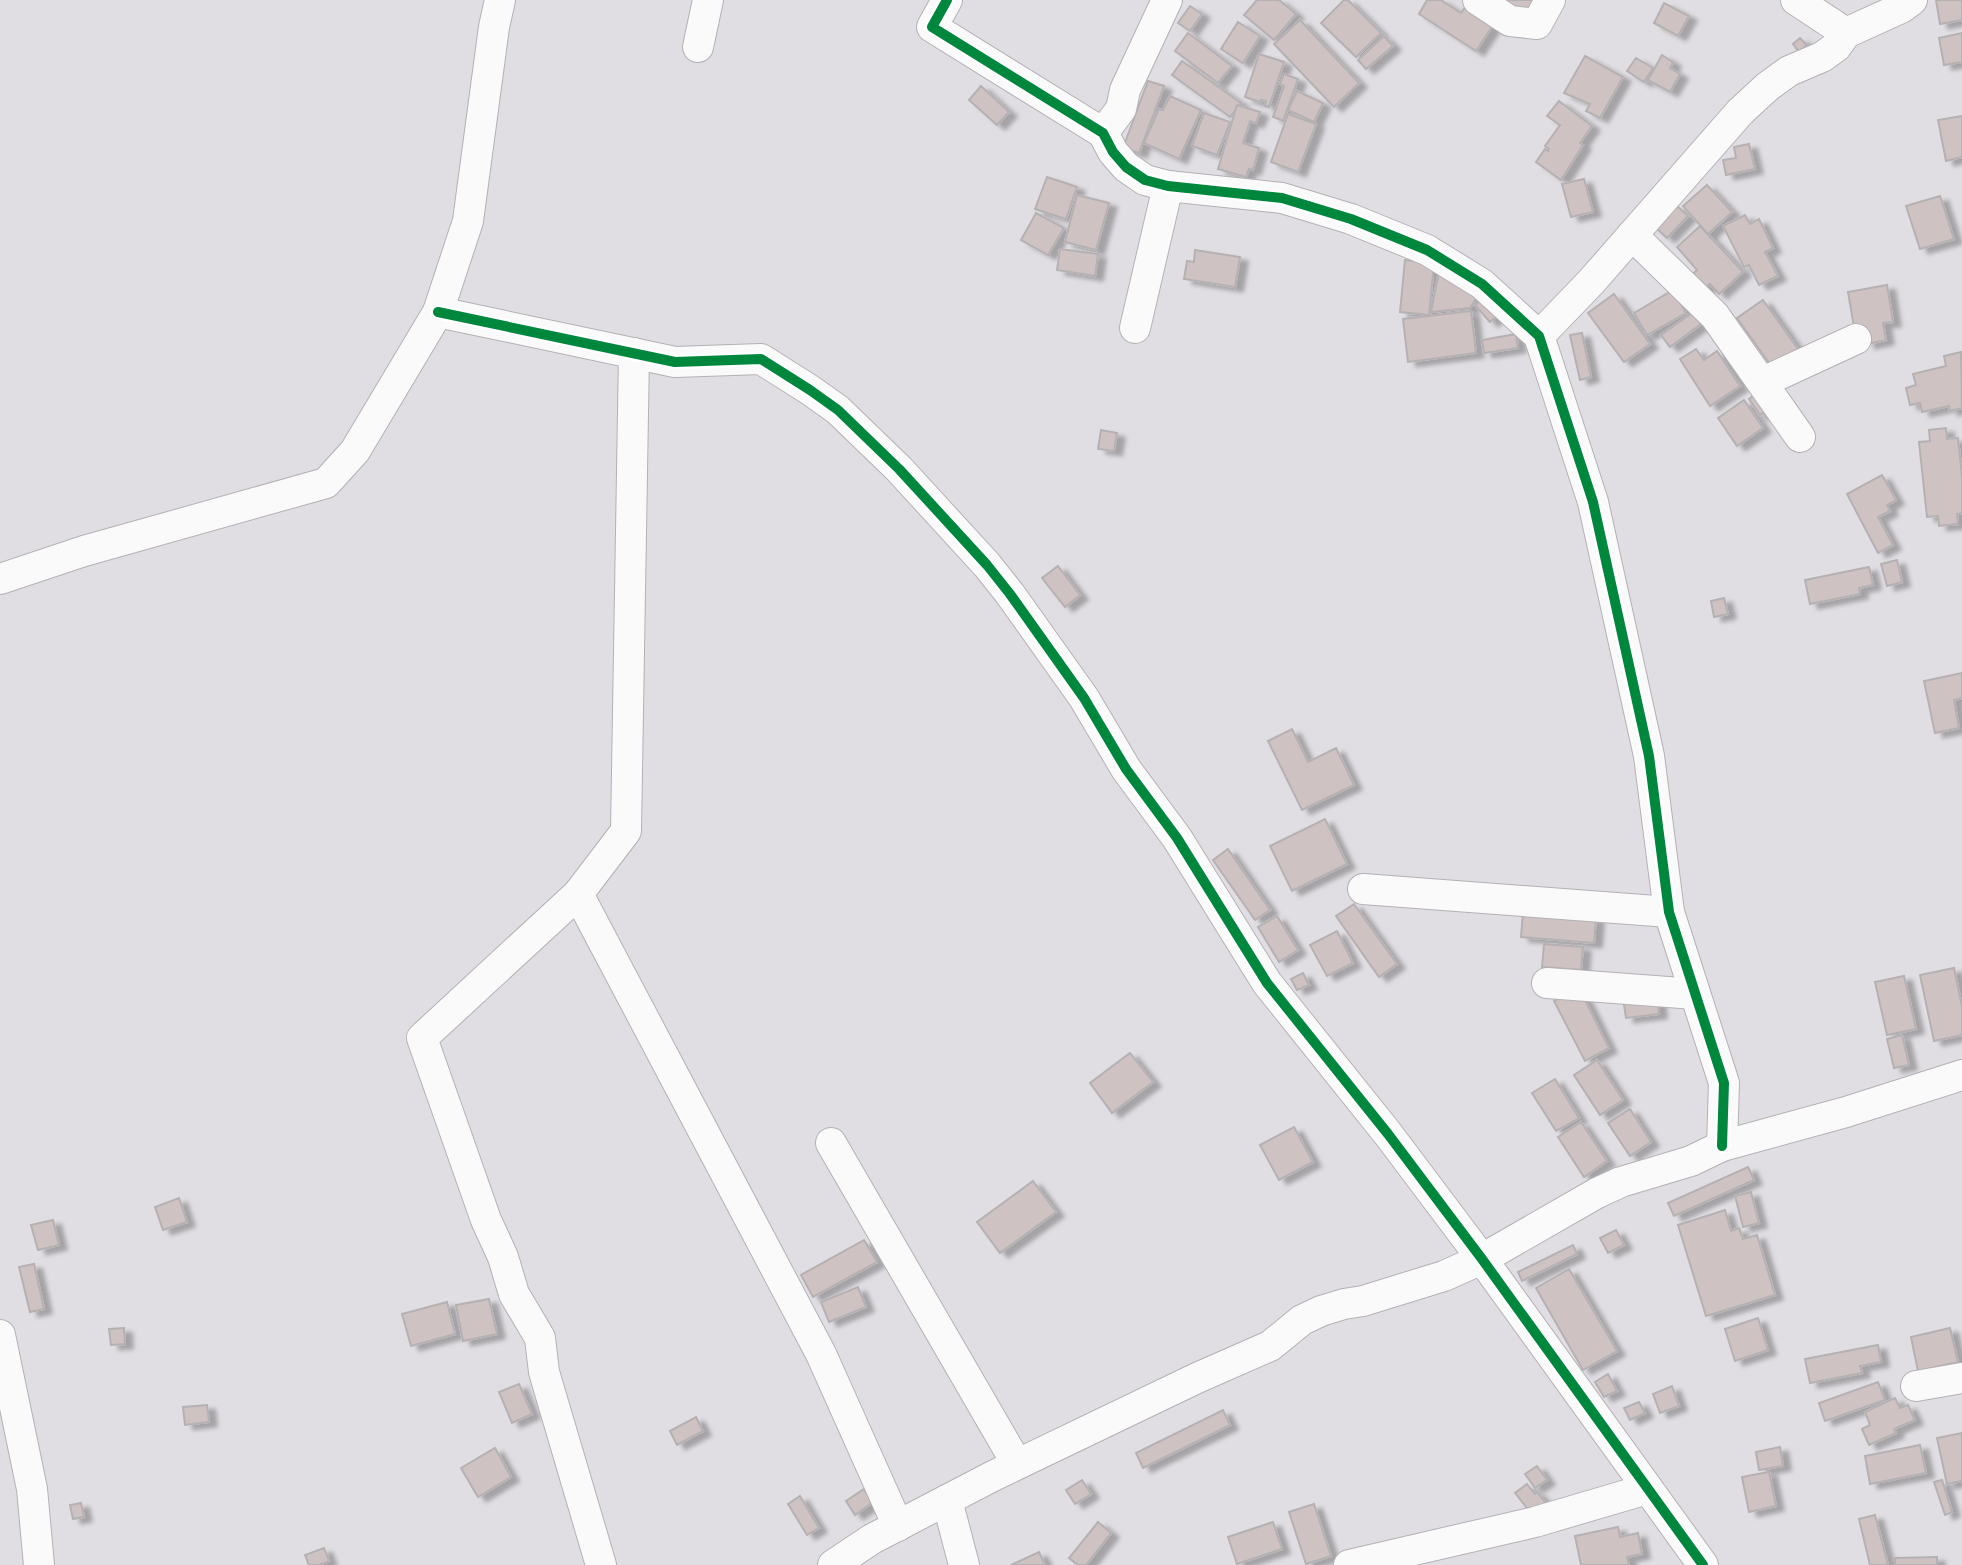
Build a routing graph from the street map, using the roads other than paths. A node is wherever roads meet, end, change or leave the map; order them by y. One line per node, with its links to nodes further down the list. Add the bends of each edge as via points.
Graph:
1 (500, 0): 14 (street, via 468,221)
2 (708, 0): 10 (street)
3 (947, 0): 11 (street, via 932,27)
4 (1167, 0): 11 (street, via 1125,90 1121,109)
5 (1478, 0): 6 (street, via 1510,22 1537,23)
6 (1550, 0)
7 (1796, 0): 9 (street)
8 (1912, 0): 9 (street)
9 (1846, 33): 13 (street, via 1836,47 1789,71 1740,112)
10 (698, 47)
11 (1103, 133): 12 (street, via 1126,167 1145,180)
12 (1168, 186): 15 (street); 16 (street, via 1282,198 1390,234 1427,250 1482,284)
13 (1632, 235): 16 (street); 19 (street, via 1715,316)
14 (438, 312): 18 (street); 21 (street, via 355,451 326,483)
15 (1135, 328)
16 (1539, 336): 24 (street, via 1593,502 1649,756)
17 (1856, 339): 19 (street)
18 (634, 354): 23 (street, via 626,831); 30 (street, via 675,362 761,359 838,410 936,508 987,565 1084,698 1266,983)
19 (1763, 382): 20 (street)
20 (1800, 437)
21 (0, 579)
22 (1363, 889): 24 (street)
23 (578, 894): 38 (street, via 821,1354); 40 (street, via 422,1038 514,1294 540,1338 544,1372)
24 (1669, 912): 26 (street)
25 (1547, 983): 26 (street)
26 (1695, 994): 29 (street, via 1724,1083)
27 (1962, 1074): 29 (street)
28 (831, 1143): 35 (street)
29 (1722, 1146): 30 (street, via 1597,1193)
30 (1482, 1259): 35 (street, via 1444,1276 1321,1311 1270,1346); 36 (street)
31 (0, 1335): 34 (street)
32 (1962, 1378): 33 (street)
33 (1916, 1386)
34 (7, 1404): 39 (street, via 32,1489)
35 (1017, 1464): 37 (street)
36 (1647, 1489): 43 (street, via 1535,1522); 44 (street)
37 (947, 1500): 38 (street); 42 (street)
38 (898, 1526): 41 (street)
39 (39, 1565)
40 (601, 1565)
41 (833, 1565)
42 (964, 1565)
43 (1349, 1565)
44 (1703, 1565)

